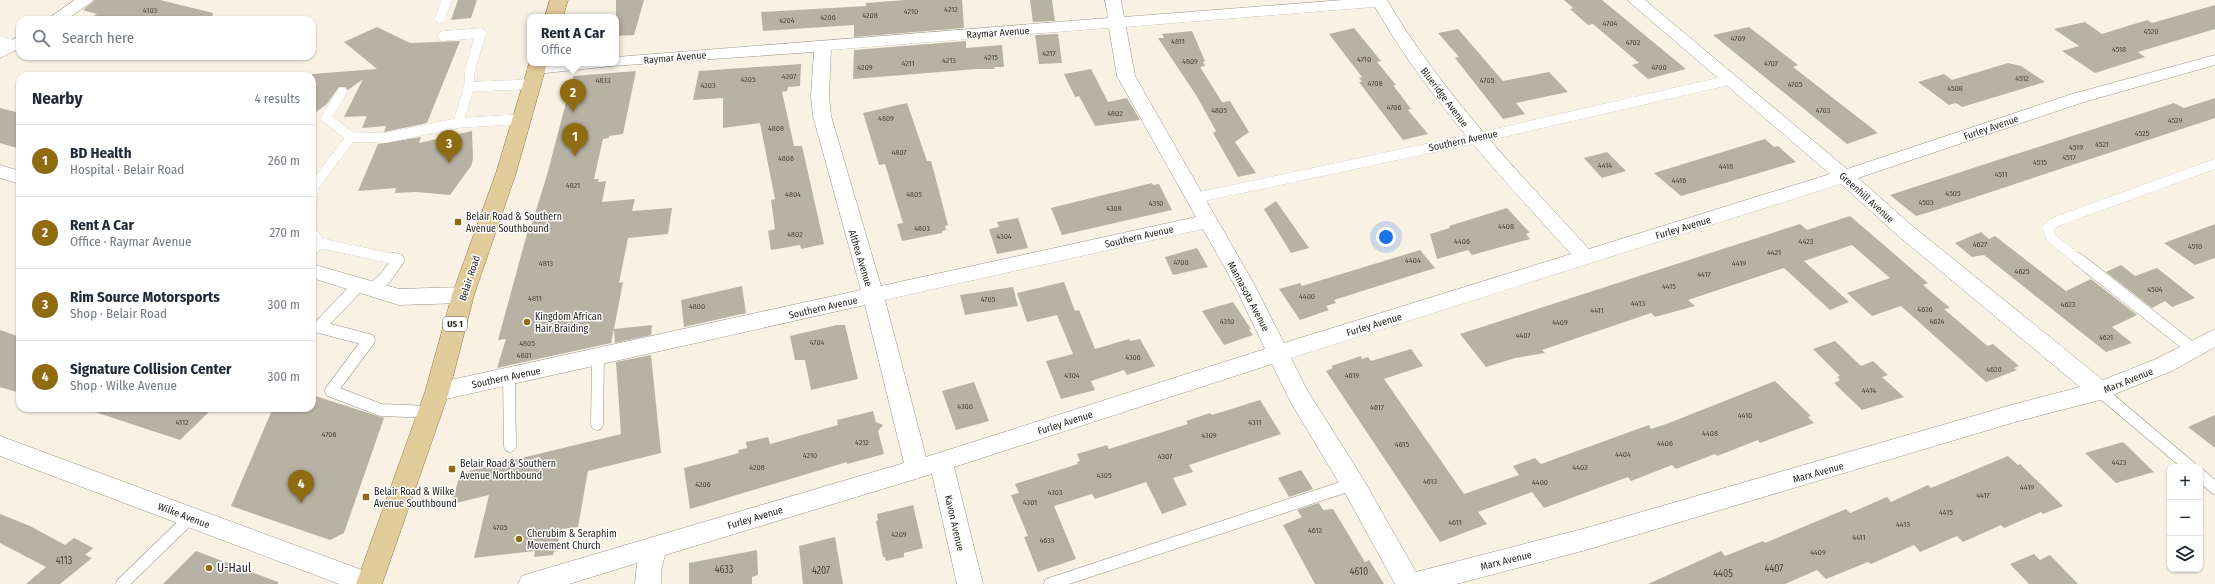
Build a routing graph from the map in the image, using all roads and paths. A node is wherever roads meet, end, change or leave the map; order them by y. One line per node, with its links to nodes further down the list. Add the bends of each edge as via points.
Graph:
1 (86, 0): 8 (street)
2 (447, 0): 9 (lane)
3 (559, 0): 7 (main road)
4 (1113, 0): 10 (street, Mannasota Avenue)
5 (1635, 0): 17 (street, Greenhill Avenue)
6 (1379, 1): 10 (street, Raymar Avenue); 23 (street, Blueridge Avenue, via 1439,92)
7 (555, 14)
8 (60, 16)
9 (440, 18)
10 (1117, 22): 12 (street, Raymar Avenue); 29 (street, Mannasota Avenue, via 1126,76)
11 (443, 36): 18 (lane, via 481,33 470,70)
12 (823, 45): 14 (street, Raymar Avenue); 38 (street, Althea Avenue, via 820,96 822,116)
13 (2215, 60): 26 (street, Furley Avenue, via 2078,98)
14 (619, 62)
15 (582, 66): 16 (street)
16 (535, 72): 18 (lane); 20 (main road, Belair Road / US 1)
17 (1730, 80): 23 (lane, Southern Avenue); 26 (street, Greenhill Avenue)
18 (468, 87): 21 (lane)
19 (342, 92): 22 (lane, via 326,118)
20 (520, 119): 21 (lane); 37 (main road, Belair Road / US 1, via 506,173)
21 (458, 123): 22 (lane, via 385,138)
22 (351, 137): 28 (lane)
23 (1477, 138): 29 (lane, Southern Avenue); 34 (street, Blueridge Avenue)
24 (2215, 164): 42 (lane, via 2055,222 2048,228 2051,238)
25 (0, 171): 27 (street)
26 (1845, 176): 34 (street, Furley Avenue); 46 (street, Greenhill Avenue, via 1903,229)
27 (16, 177)
28 (316, 183)
29 (1195, 198): 30 (street, Mannasota Avenue)
30 (1208, 221): 38 (street, Southern Avenue); 43 (street, Mannasota Avenue)
31 (316, 237): 32 (lane)
32 (320, 243): 33 (lane); 36 (lane, via 398,260 386,277)
33 (316, 247)
34 (1585, 257): 43 (street, Furley Avenue)
35 (316, 271): 36 (street)
36 (366, 287): 37 (street, via 399,297); 39 (lane)
37 (463, 294): 47 (main road, Belair Road / US 1)
38 (873, 296): 44 (street, Southern Avenue); 53 (street, Althea Avenue)
39 (316, 325)
40 (316, 326): 47 (lane, via 370,340 331,391 381,410)
41 (2215, 337): 42 (street, Marx Avenue)
42 (2194, 350): 46 (street, Marx Avenue)
43 (1279, 353): 51 (street, Furley Avenue); 55 (street, Mannasota Avenue, via 1298,395)
44 (598, 357): 45 (street, Southern Avenue); 48 (lane)
45 (509, 377): 47 (street, Southern Avenue); 50 (lane)
46 (2100, 391): 52 (lane); 65 (street, Marx Avenue, via 2015,413 1586,539)
47 (434, 402): 60 (main road, Belair Road / US 1)
48 (597, 424)
49 (0, 446): 57 (street, Wilke Avenue)
50 (510, 446)
51 (941, 462): 53 (street, Furley Avenue); 63 (street, Kavon Avenue)
52 (2186, 464)
53 (916, 469): 58 (street, Furley Avenue)
54 (2203, 478): 56 (lane)
55 (1353, 484): 64 (lane); 65 (street, Mannasota Avenue)
56 (2215, 488)
57 (191, 517): 59 (lane); 60 (street, Wilke Avenue)
58 (654, 548): 61 (street, Furley Avenue); 62 (street, via 648,571)
59 (122, 584)
60 (369, 584)
61 (531, 584)
62 (648, 584)
63 (970, 584)
64 (1050, 584)
65 (1410, 584)

